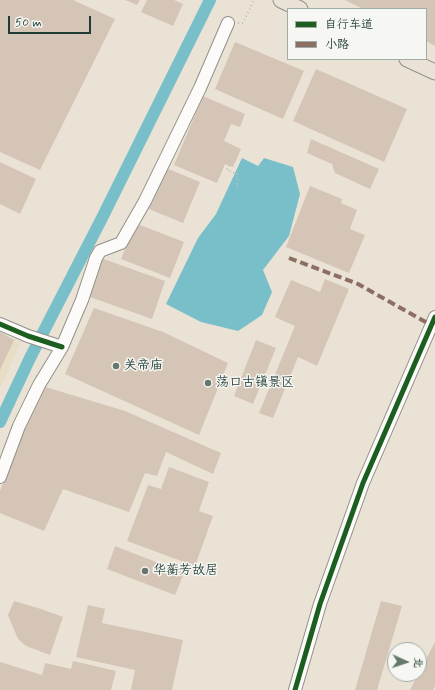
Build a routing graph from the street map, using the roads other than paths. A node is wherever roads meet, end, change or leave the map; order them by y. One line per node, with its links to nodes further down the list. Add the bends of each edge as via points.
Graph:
1 (281, 0): 2 (main road)
2 (298, 8)
3 (228, 23): 8 (street, via 200,88 145,201 121,243 100,251 96,258)
4 (409, 60): 5 (main road)
5 (435, 72)
6 (435, 317): 10 (street, via 363,482 320,604)
7 (0, 324): 8 (street)
8 (62, 347): 9 (street, via 39,385)
9 (0, 477)
10 (296, 690)

